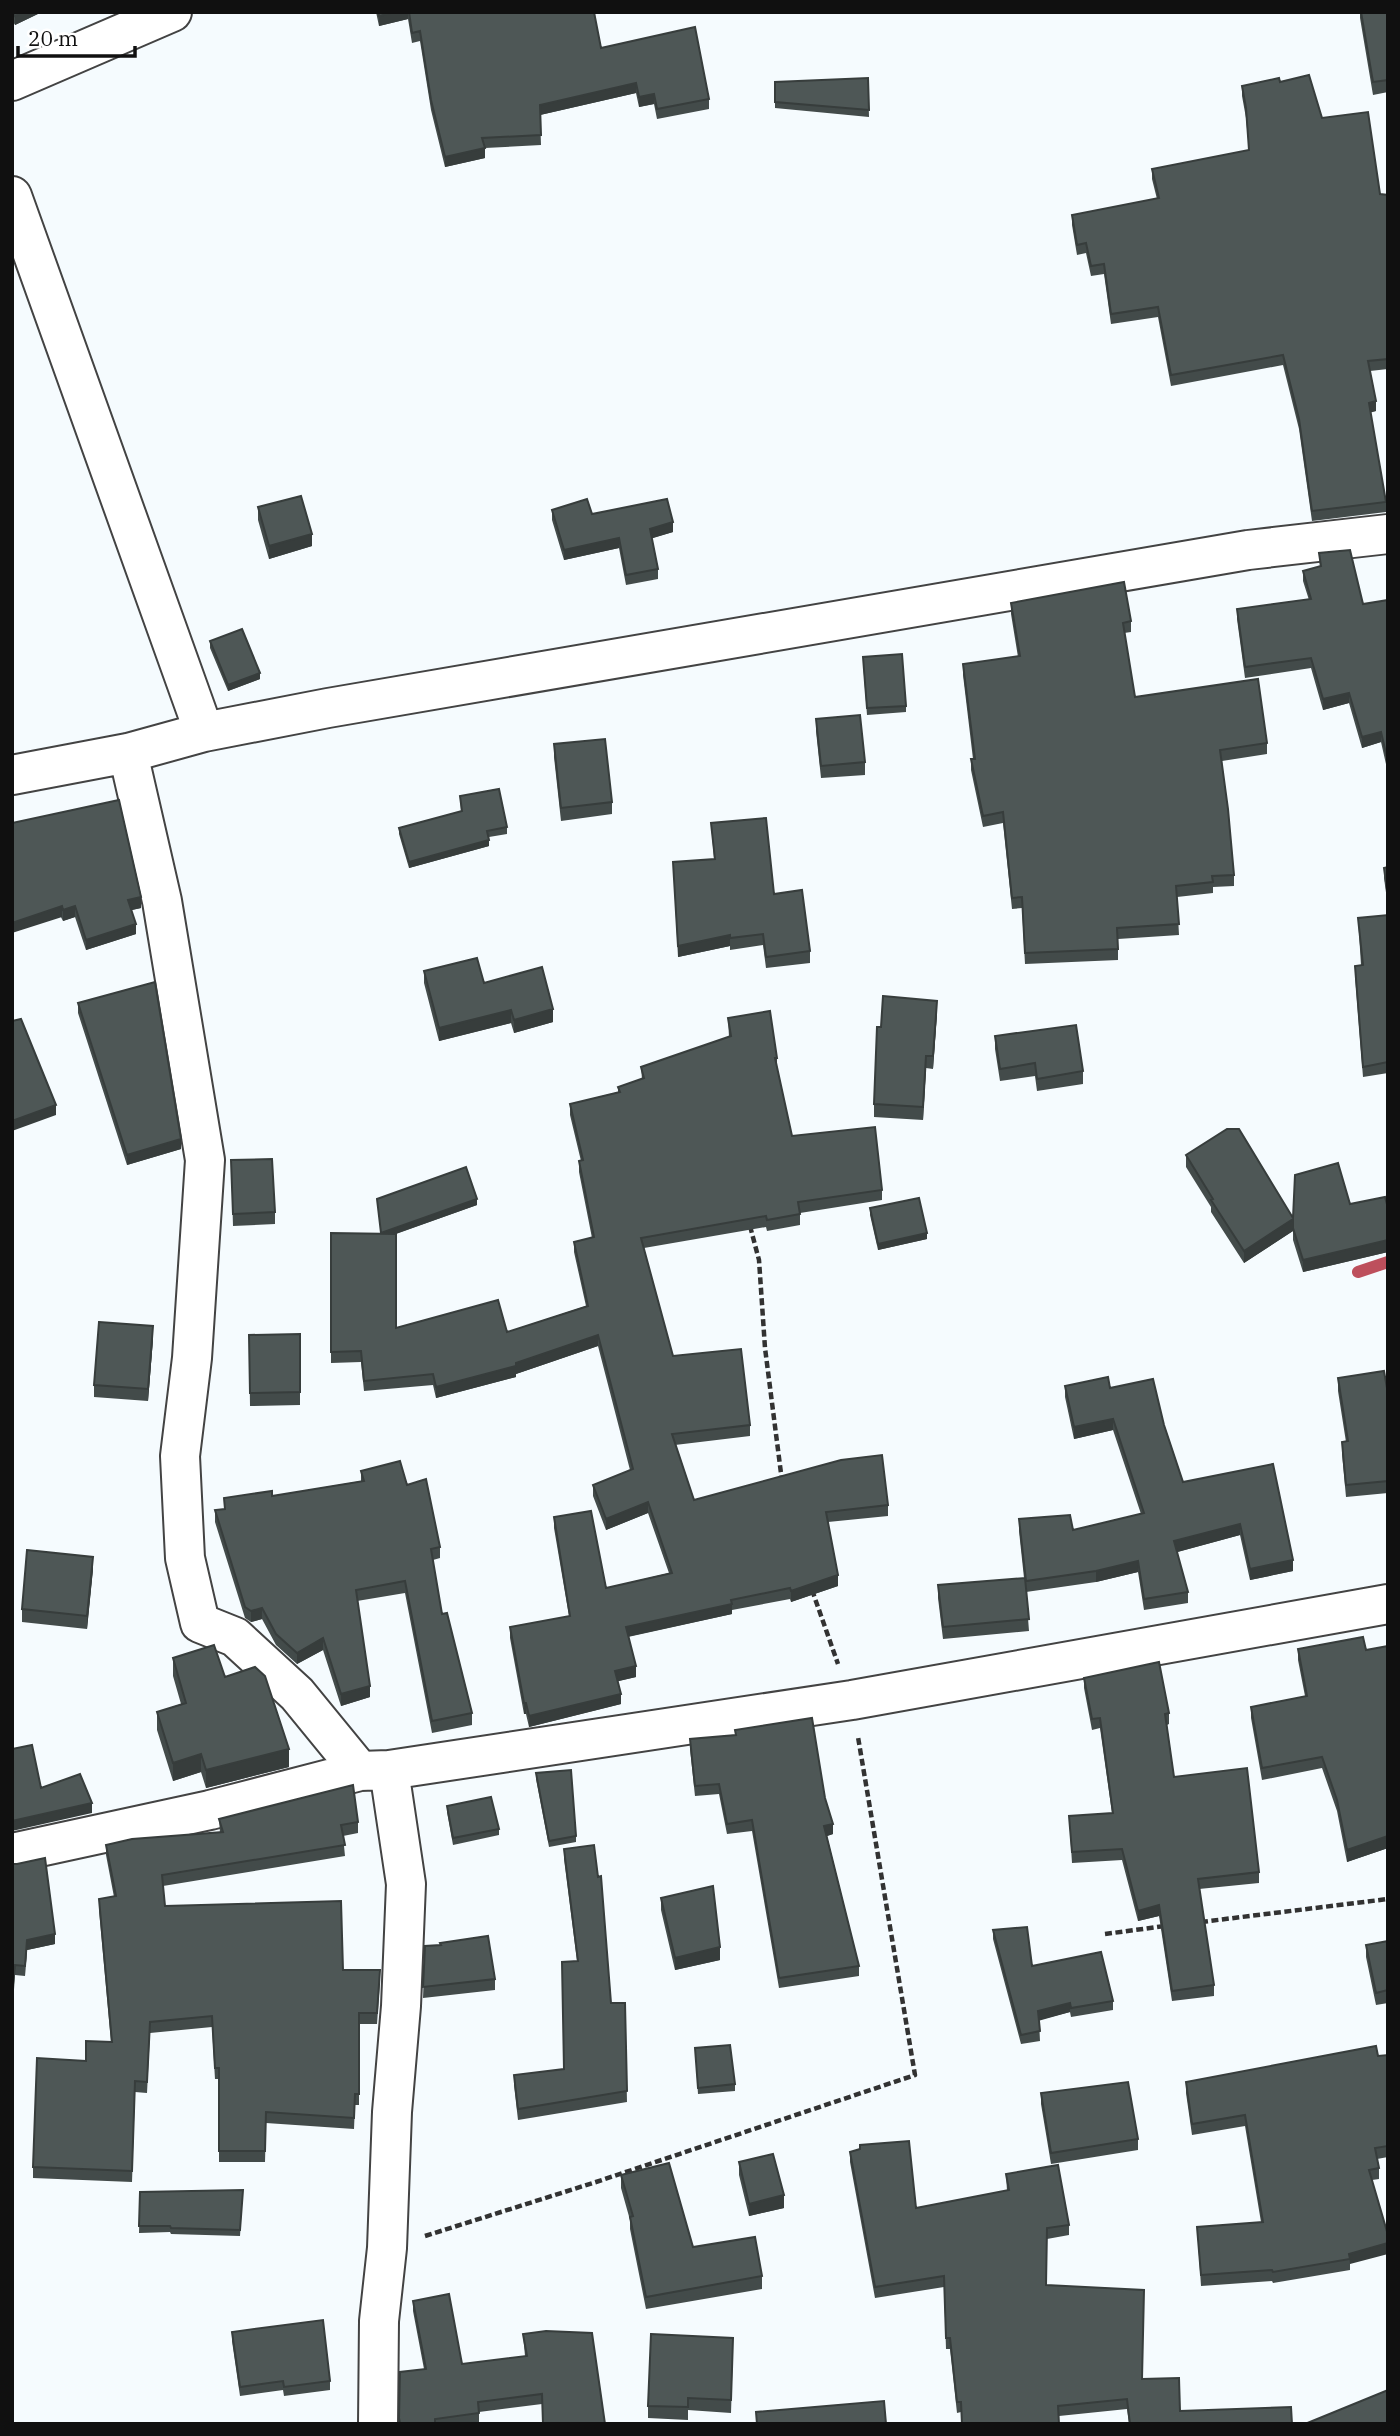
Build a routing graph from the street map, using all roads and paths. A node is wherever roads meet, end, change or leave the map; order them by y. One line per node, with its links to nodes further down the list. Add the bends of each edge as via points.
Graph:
1 (173, 12): 2 (street)
2 (12, 81)
3 (12, 196): 5 (street)
4 (1388, 534): 5 (street, via 1248,550)
5 (204, 732): 6 (street)
6 (128, 753): 7 (street); 13 (street, via 162,901 205,1160 192,1358 180,1456 186,1558 200,1623 235,1637)
7 (12, 775)
8 (749, 1221): 9 (path, via 758,1260)
9 (783, 1487)
10 (811, 1587): 12 (path)
11 (1388, 1604): 12 (street)
12 (852, 1700): 13 (street); 19 (path, via 915,2075)
13 (374, 1770): 14 (street); 19 (street, via 406,1884)
14 (12, 1853)
15 (1388, 1899): 16 (path)
16 (1199, 1922)
17 (1172, 1925): 18 (path)
18 (1105, 1934)
19 (387, 2248): 20 (street, via 379,2321)
20 (378, 2424)

